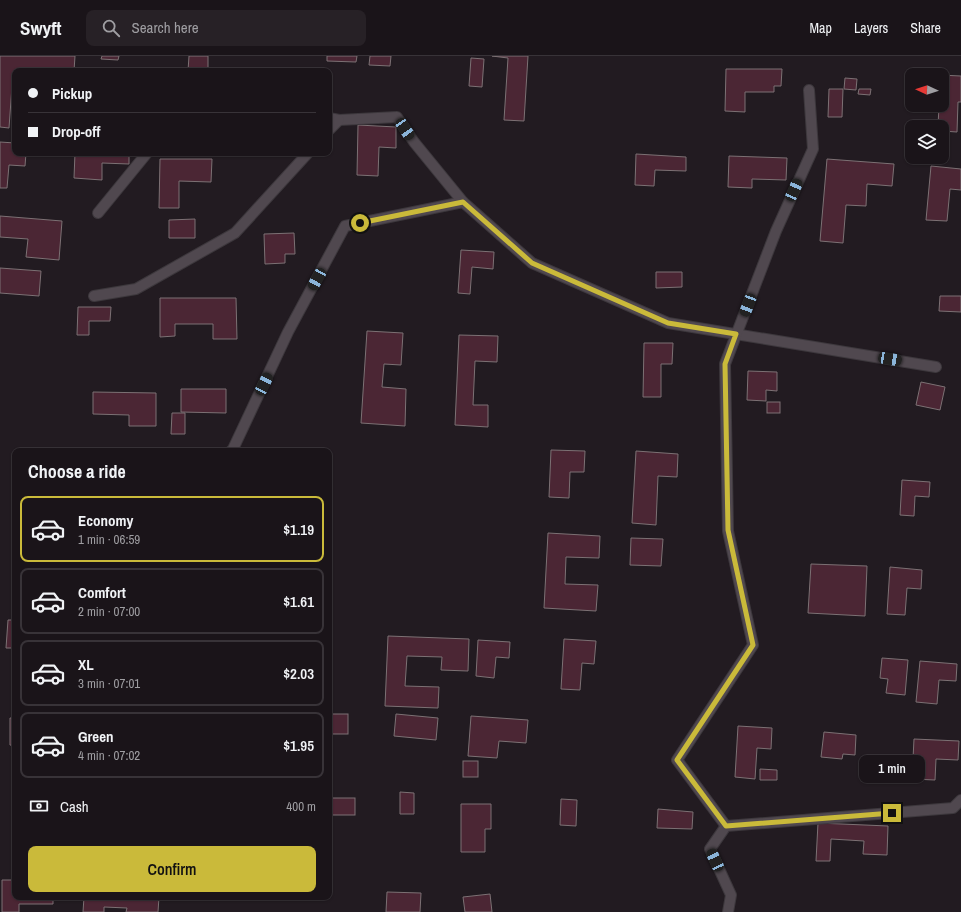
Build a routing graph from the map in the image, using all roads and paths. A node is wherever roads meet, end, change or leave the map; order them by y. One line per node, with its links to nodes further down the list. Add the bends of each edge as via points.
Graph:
1 (809, 90): 8 (street, via 813,149 776,231)
2 (334, 119): 5 (street, via 397,117)
3 (145, 156): 6 (street)
4 (305, 156): 7 (street, via 235,233 136,289)
5 (463, 202): 8 (street, via 532,263 668,323); 10 (street, via 345,226 288,332)
6 (98, 213)
7 (94, 296)
8 (736, 334): 9 (street); 12 (street, via 725,364 728,530 753,645 677,760)
9 (936, 367)
10 (233, 448)
11 (961, 800): 12 (street, via 953,808)
12 (726, 826): 13 (street, via 710,849 731,895)
13 (728, 912)

